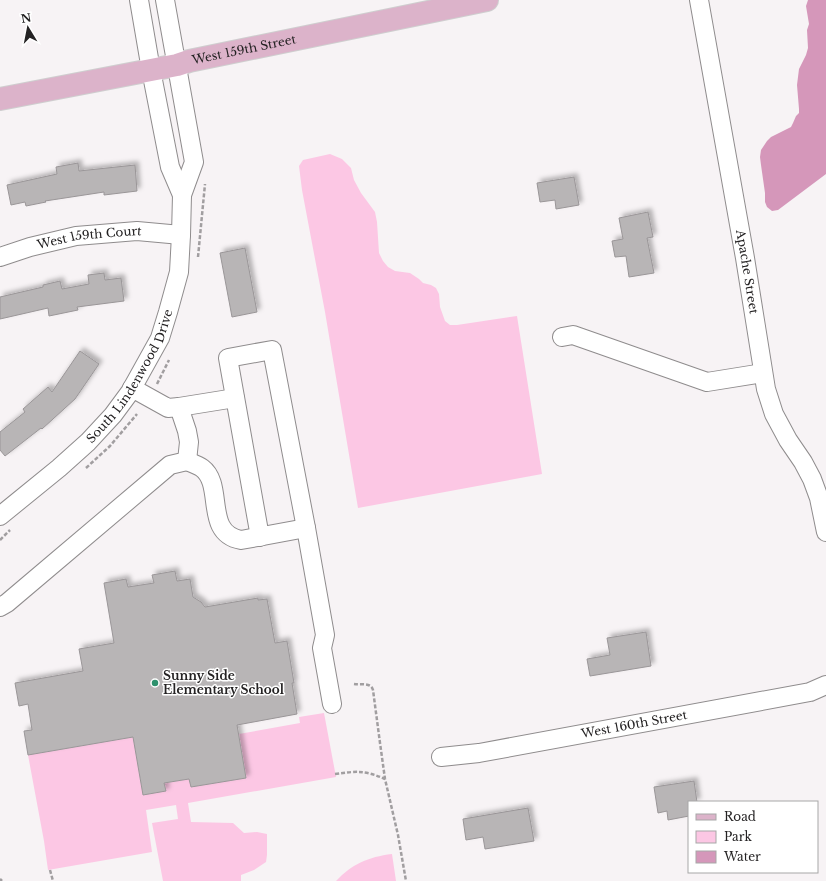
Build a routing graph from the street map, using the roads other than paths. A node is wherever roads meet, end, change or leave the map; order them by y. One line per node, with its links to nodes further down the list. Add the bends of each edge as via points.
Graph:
1 (139, 0): 6 (street, South Lindenwood Drive)
2 (165, 0): 5 (street, South Lindenwood Drive)
3 (487, 0): 5 (main road, West 159th Street)
4 (699, 0): 12 (street, Apache Street)
5 (177, 65): 6 (main road, West 159th Street); 8 (street, South Lindenwood Drive, via 194,162)
6 (151, 70): 7 (main road, West 159th Street); 8 (street, South Lindenwood Drive, via 170,167)
7 (0, 99)
8 (182, 195): 9 (street, South Lindenwood Drive)
9 (181, 235): 10 (street, West 159th Court, via 137,231 76,236); 13 (street, South Lindenwood Drive, via 179,272 160,338)
10 (0, 257)
11 (562, 337): 12 (street, via 573,335 707,382)
12 (763, 373): 19 (street, Apache Street, via 774,414 812,479)
13 (132, 388): 15 (street, via 168,408); 17 (street, South Lindenwood Drive, via 114,415 88,442)
14 (235, 398): 15 (street); 18 (street, via 228,358 272,350); 20 (street)
15 (179, 407): 16 (street, via 189,442)
16 (187, 461): 20 (street, via 202,468 209,476 224,532 241,540); 21 (street, via 170,466)
17 (0, 516)
18 (306, 528): 20 (street); 23 (street, via 325,635 322,648)
19 (826, 532)
20 (260, 537)
21 (0, 607)
22 (826, 685): 24 (street, West 160th Street, via 810,692 478,753)
23 (332, 704)
24 (441, 757)

